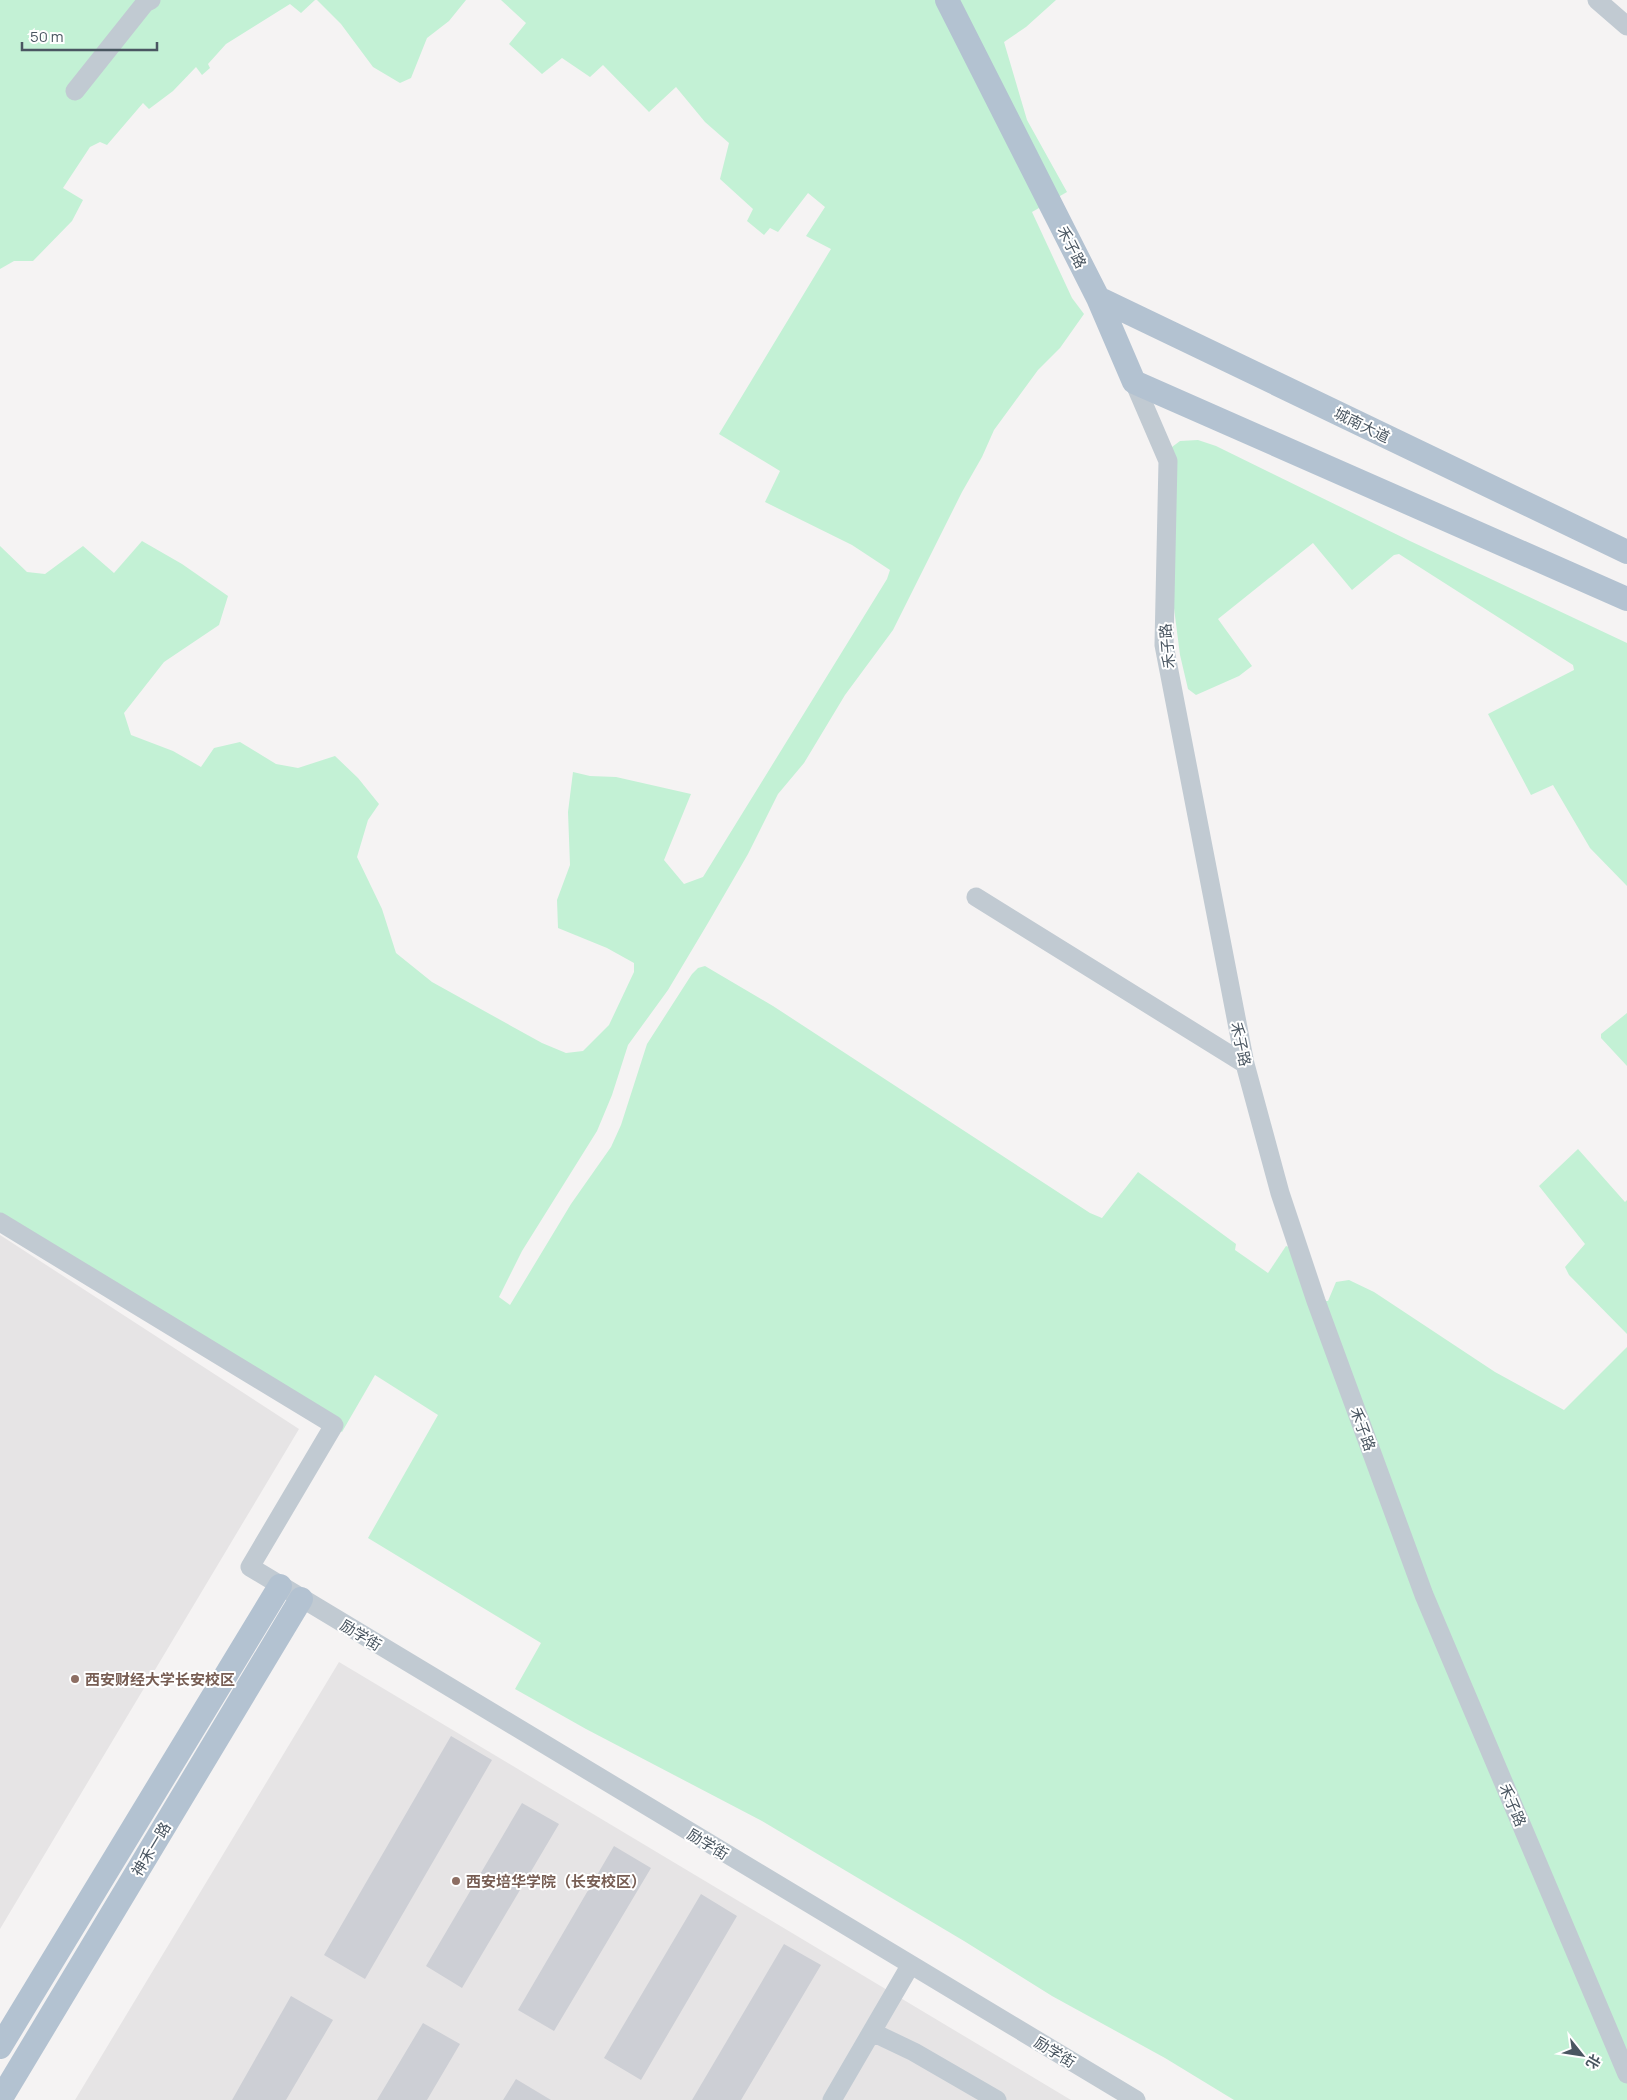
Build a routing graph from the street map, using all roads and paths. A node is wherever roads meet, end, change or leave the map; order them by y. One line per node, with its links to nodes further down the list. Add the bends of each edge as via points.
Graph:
1 (151, 0): 5 (street, via 145,3)
2 (947, 0): 6 (main road, 禾子路)
3 (1597, 0): 4 (street)
4 (1627, 26)
5 (75, 91)
6 (1098, 298): 7 (main road, 禾子路); 8 (main road, 城南大道)
7 (1134, 382): 9 (main road); 11 (street, 禾子路, via 1168,461 1164,645)
8 (1627, 552)
9 (1627, 599)
10 (976, 897): 11 (street)
11 (1245, 1064): 18 (street, 禾子路, via 1280,1192 1310,1283 1424,1595)
12 (0, 1222): 13 (street, 励学街, via 334,1425 250,1567)
13 (280, 1586): 14 (street, 励学街); 17 (main road, 神禾一路)
14 (301, 1599): 15 (street, 励学街); 19 (main road, 神禾一路)
15 (910, 1966): 16 (street); 22 (street, 励学街)
16 (872, 2032): 20 (street); 21 (street, via 914,2052)
17 (0, 2047)
18 (1627, 2074)
19 (0, 2100)
20 (832, 2100)
21 (997, 2100)
22 (1136, 2100)

